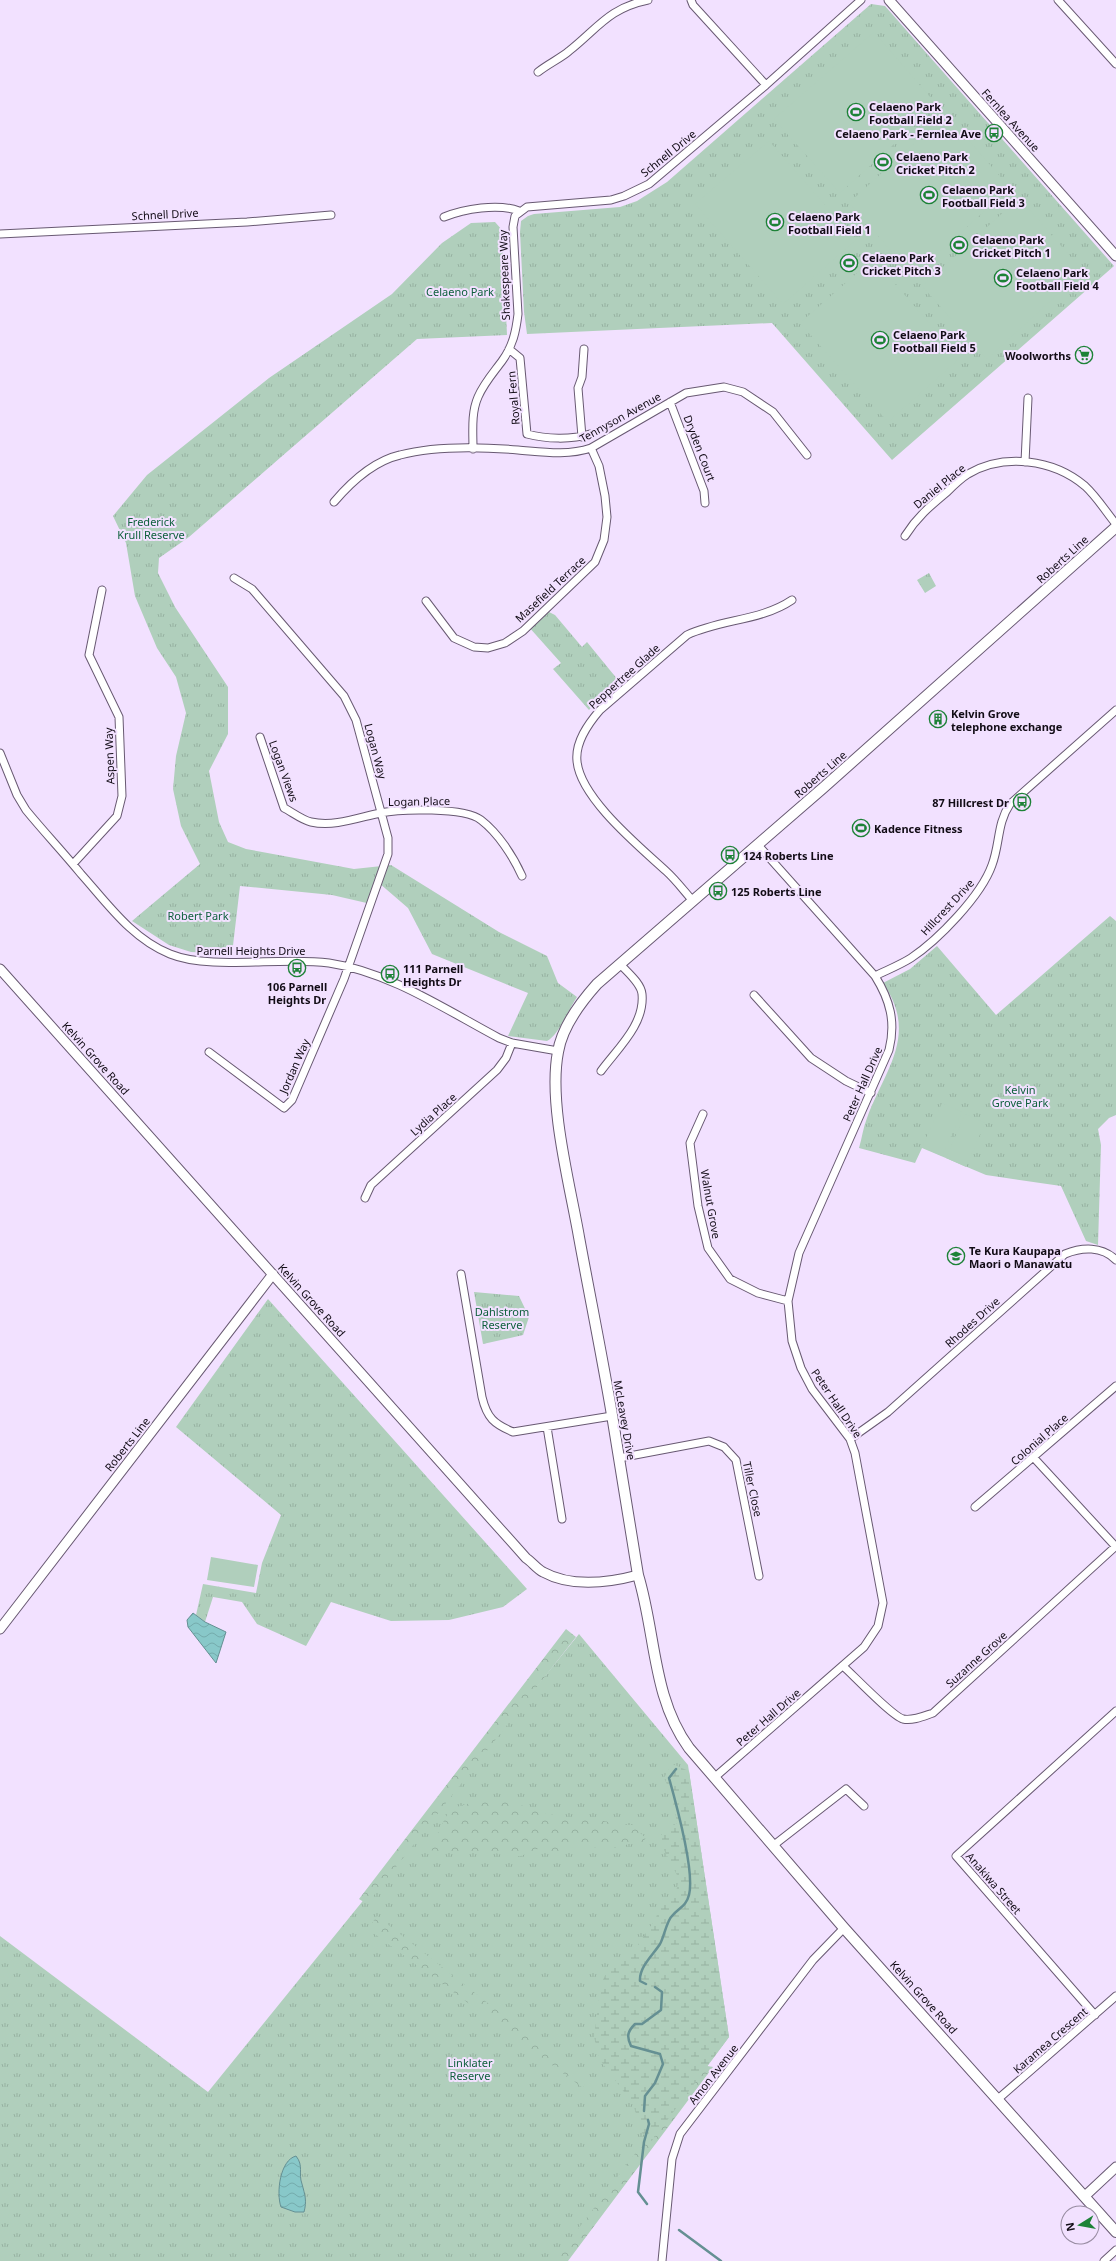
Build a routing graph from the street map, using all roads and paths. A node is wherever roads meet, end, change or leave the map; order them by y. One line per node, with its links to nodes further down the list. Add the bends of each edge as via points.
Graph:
1 (648, 0): 7 (street, via 624,6 612,13 568,53 553,60)
2 (691, 0): 8 (street)
3 (861, 0): 8 (street, Schnell Drive)
4 (889, 0): 13 (street, Fernlea Avenue)
5 (1058, 0): 6 (street)
6 (1116, 64)
7 (538, 72)
8 (766, 86): 9 (street, Schnell Drive, via 665,172 637,191 612,200 534,206)
9 (519, 211): 11 (street, Schnell Drive, via 511,208 462,210); 14 (street, Shakespeare Way, via 513,221 518,314)
10 (331, 215): 12 (street, Schnell Drive, via 247,222)
11 (444, 217)
12 (0, 234)
13 (1116, 256)
14 (509, 349): 19 (street, Royal Fern, via 520,358 527,434 540,438); 21 (street, Shakespeare Way, via 478,397 473,413)
15 (584, 349): 19 (street, via 582,377 578,388)
16 (1028, 398): 23 (street)
17 (670, 402): 20 (street, Tennyson Avenue); 22 (street, Tennyson Avenue, via 686,393 724,386 743,392 773,412); 25 (street, Dryden Court, via 704,491)
18 (590, 434): 19 (street, Royal Fern)
19 (582, 437)
20 (591, 448): 21 (street, Tennyson Avenue, via 574,452 539,453); 31 (street, Masefield Terrace, via 599,466 605,496 607,517 604,540 595,562 523,631 505,643 488,648 474,647 454,638)
21 (473, 449): 24 (street, Tennyson Avenue, via 399,455 369,469 349,485)
22 (807, 454)
23 (1025, 462): 26 (street, Daniel Place, via 1060,471 1085,486); 27 (street, Daniel Place, via 1012,460 991,464 968,474 915,519)
24 (334, 502)
25 (705, 503)
26 (1116, 525): 36 (main road, Roberts Line)
27 (905, 536)
28 (234, 578): 35 (street, Logan Way, via 252,589 344,696 356,720)
29 (102, 590): 37 (street, Aspen Way, via 89,655 119,717 122,796 117,816)
30 (792, 600): 39 (street, Peppertree Glade, via 769,613 702,628 687,635 600,710 589,723 579,743 576,761 589,792 633,842 668,872)
31 (426, 601)
32 (1116, 710): 43 (street, Hillcrest Drive, via 1010,804 999,827 993,863 979,891 922,949)
33 (260, 737): 35 (street, Logan Views, via 284,808 310,822 327,824)
34 (0, 753): 37 (street, Parnell Heights Drive, via 26,810)
35 (381, 813): 38 (street, Logan Place, via 446,811 464,813 480,819 513,856); 41 (street, Logan Way, via 388,838 388,854)
36 (758, 845): 39 (main road, Roberts Line); 43 (street, Peter Hall Drive)
37 (73, 864): 41 (street, Parnell Heights Drive, via 128,927 152,945 170,954 189,960 309,961)
38 (522, 876)
39 (693, 901): 40 (main road, Roberts Line)
40 (620, 964): 46 (main road, Roberts Line, via 597,984 582,1002 565,1032); 48 (street, via 634,979 642,993 638,1023)
41 (348, 968): 45 (street, Parnell Heights Drive, via 410,990); 47 (street, Jordan Way, via 292,1100 284,1108)
42 (0, 969): 53 (street, Kelvin Grove Road)
43 (875, 976): 49 (street, Peter Hall Drive, via 891,1009 893,1037)
44 (754, 996): 49 (street, via 811,1058 846,1081)
45 (512, 1043): 46 (street, Parnell Heights Drive); 51 (street, Lydia Place, via 506,1058 497,1070 370,1185)
46 (558, 1051): 57 (main road, McLeavey Drive, via 556,1100)
47 (209, 1052)
48 (601, 1071)
49 (871, 1093): 55 (street, Peter Hall Drive, via 799,1253)
50 (703, 1114): 55 (street, Walnut Grove, via 690,1143 698,1206 708,1248 730,1279 758,1293)
51 (365, 1198)
52 (1116, 1260): 59 (street, Rhodes Drive, via 1088,1248 1076,1249 1065,1254 888,1412)
53 (272, 1274): 65 (street, Kelvin Grove Road, via 526,1558 542,1572 560,1579 593,1583); 67 (street, Roberts Line)
54 (460, 1274): 58 (street, via 486,1412 498,1426 513,1432)
55 (788, 1301): 59 (street, Peter Hall Drive, via 792,1341 800,1368 812,1389)
56 (1116, 1386): 61 (street, Colonial Place)
57 (612, 1416): 58 (street); 60 (main road, McLeavey Drive)
58 (547, 1427): 63 (street)
59 (850, 1439): 68 (street, Peter Hall Drive, via 861,1476 883,1603 881,1617 873,1637)
60 (619, 1458): 65 (main road, McLeavey Drive); 66 (street, Tiller Close, via 709,1441 731,1452 739,1470)
61 (1034, 1458): 62 (street, Colonial Place); 64 (street, Suzanne Grove)
62 (975, 1507)
63 (562, 1519)
64 (1116, 1547): 68 (street, Suzanne Grove, via 933,1713 918,1719 903,1719)
65 (638, 1575): 70 (main road, McLeavey Drive, via 666,1706 681,1737)
66 (759, 1576)
67 (0, 1629)
68 (843, 1666): 70 (street, Peter Hall Drive)
69 (1116, 1711): 75 (street, Anakiwa Street, via 956,1856)
70 (714, 1778): 72 (main road, Kelvin Grove Road)
71 (864, 1806): 72 (street, via 846,1790)
72 (774, 1845): 73 (main road, Kelvin Grove Road)
73 (844, 1928): 76 (main road, Kelvin Grove Road); 81 (street, Amon Avenue, via 813,1960 680,2134 672,2159)
74 (1116, 1996): 75 (street, Karamea Crescent)
75 (1095, 2015): 76 (street, Karamea Crescent)
76 (998, 2099): 78 (main road, Kelvin Grove Road)
77 (1116, 2167): 78 (street)
78 (1085, 2196): 79 (main road, Kelvin Grove Road)
79 (1116, 2232)
80 (1116, 2250): 82 (street)
81 (662, 2261)
82 (1104, 2261)

